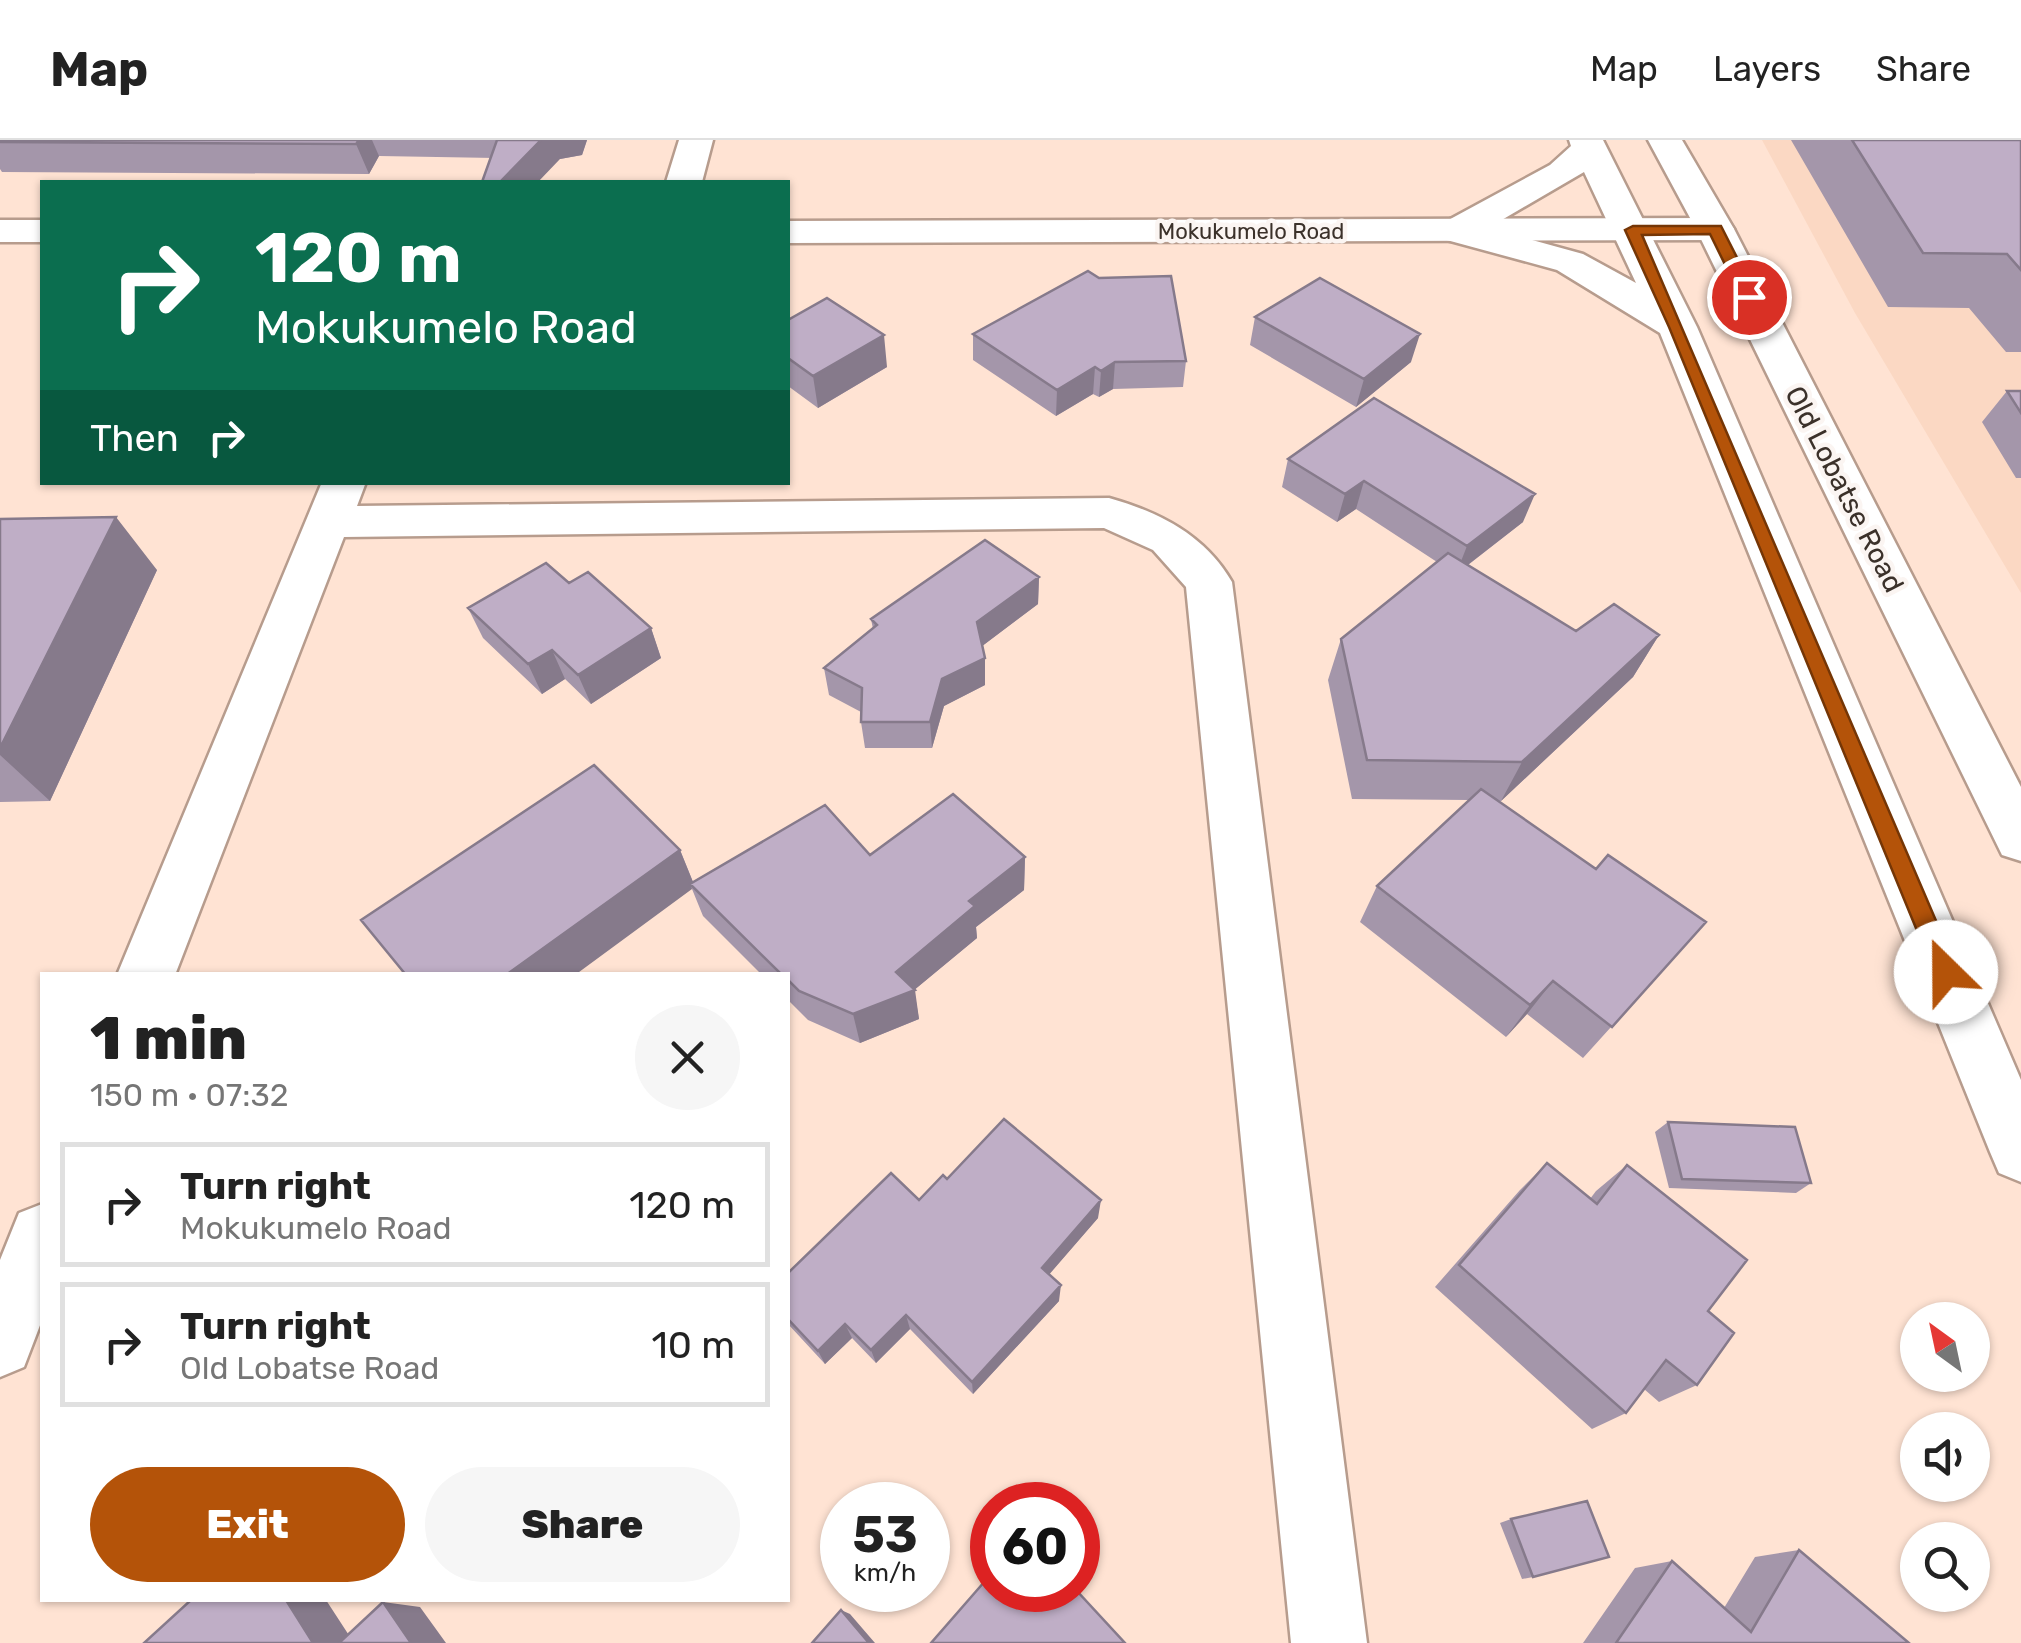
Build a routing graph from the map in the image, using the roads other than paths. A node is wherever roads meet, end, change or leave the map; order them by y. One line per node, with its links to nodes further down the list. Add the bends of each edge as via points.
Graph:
1 (696, 140): 4 (street)
2 (1665, 140): 5 (street, Old Lobatse Road)
3 (1588, 144): 6 (street); 8 (street, via 1563,172)
4 (685, 180)
5 (1715, 229): 6 (street, Mokukumelo Road); 13 (street, Old Lobatse Road)
6 (1633, 230): 8 (street, Mokukumelo Road); 11 (street)
7 (0, 231): 9 (street)
8 (1456, 231): 10 (street, Mokukumelo Road); 11 (street, via 1570,262)
9 (40, 232)
10 (790, 232)
11 (1677, 327): 15 (street)
12 (335, 502): 14 (street); 18 (street, via 1110,513 1170,538 1208,582)
13 (2021, 839)
14 (147, 972)
15 (2021, 1152)
16 (40, 1241): 17 (street)
17 (0, 1342)
18 (1329, 1643)

